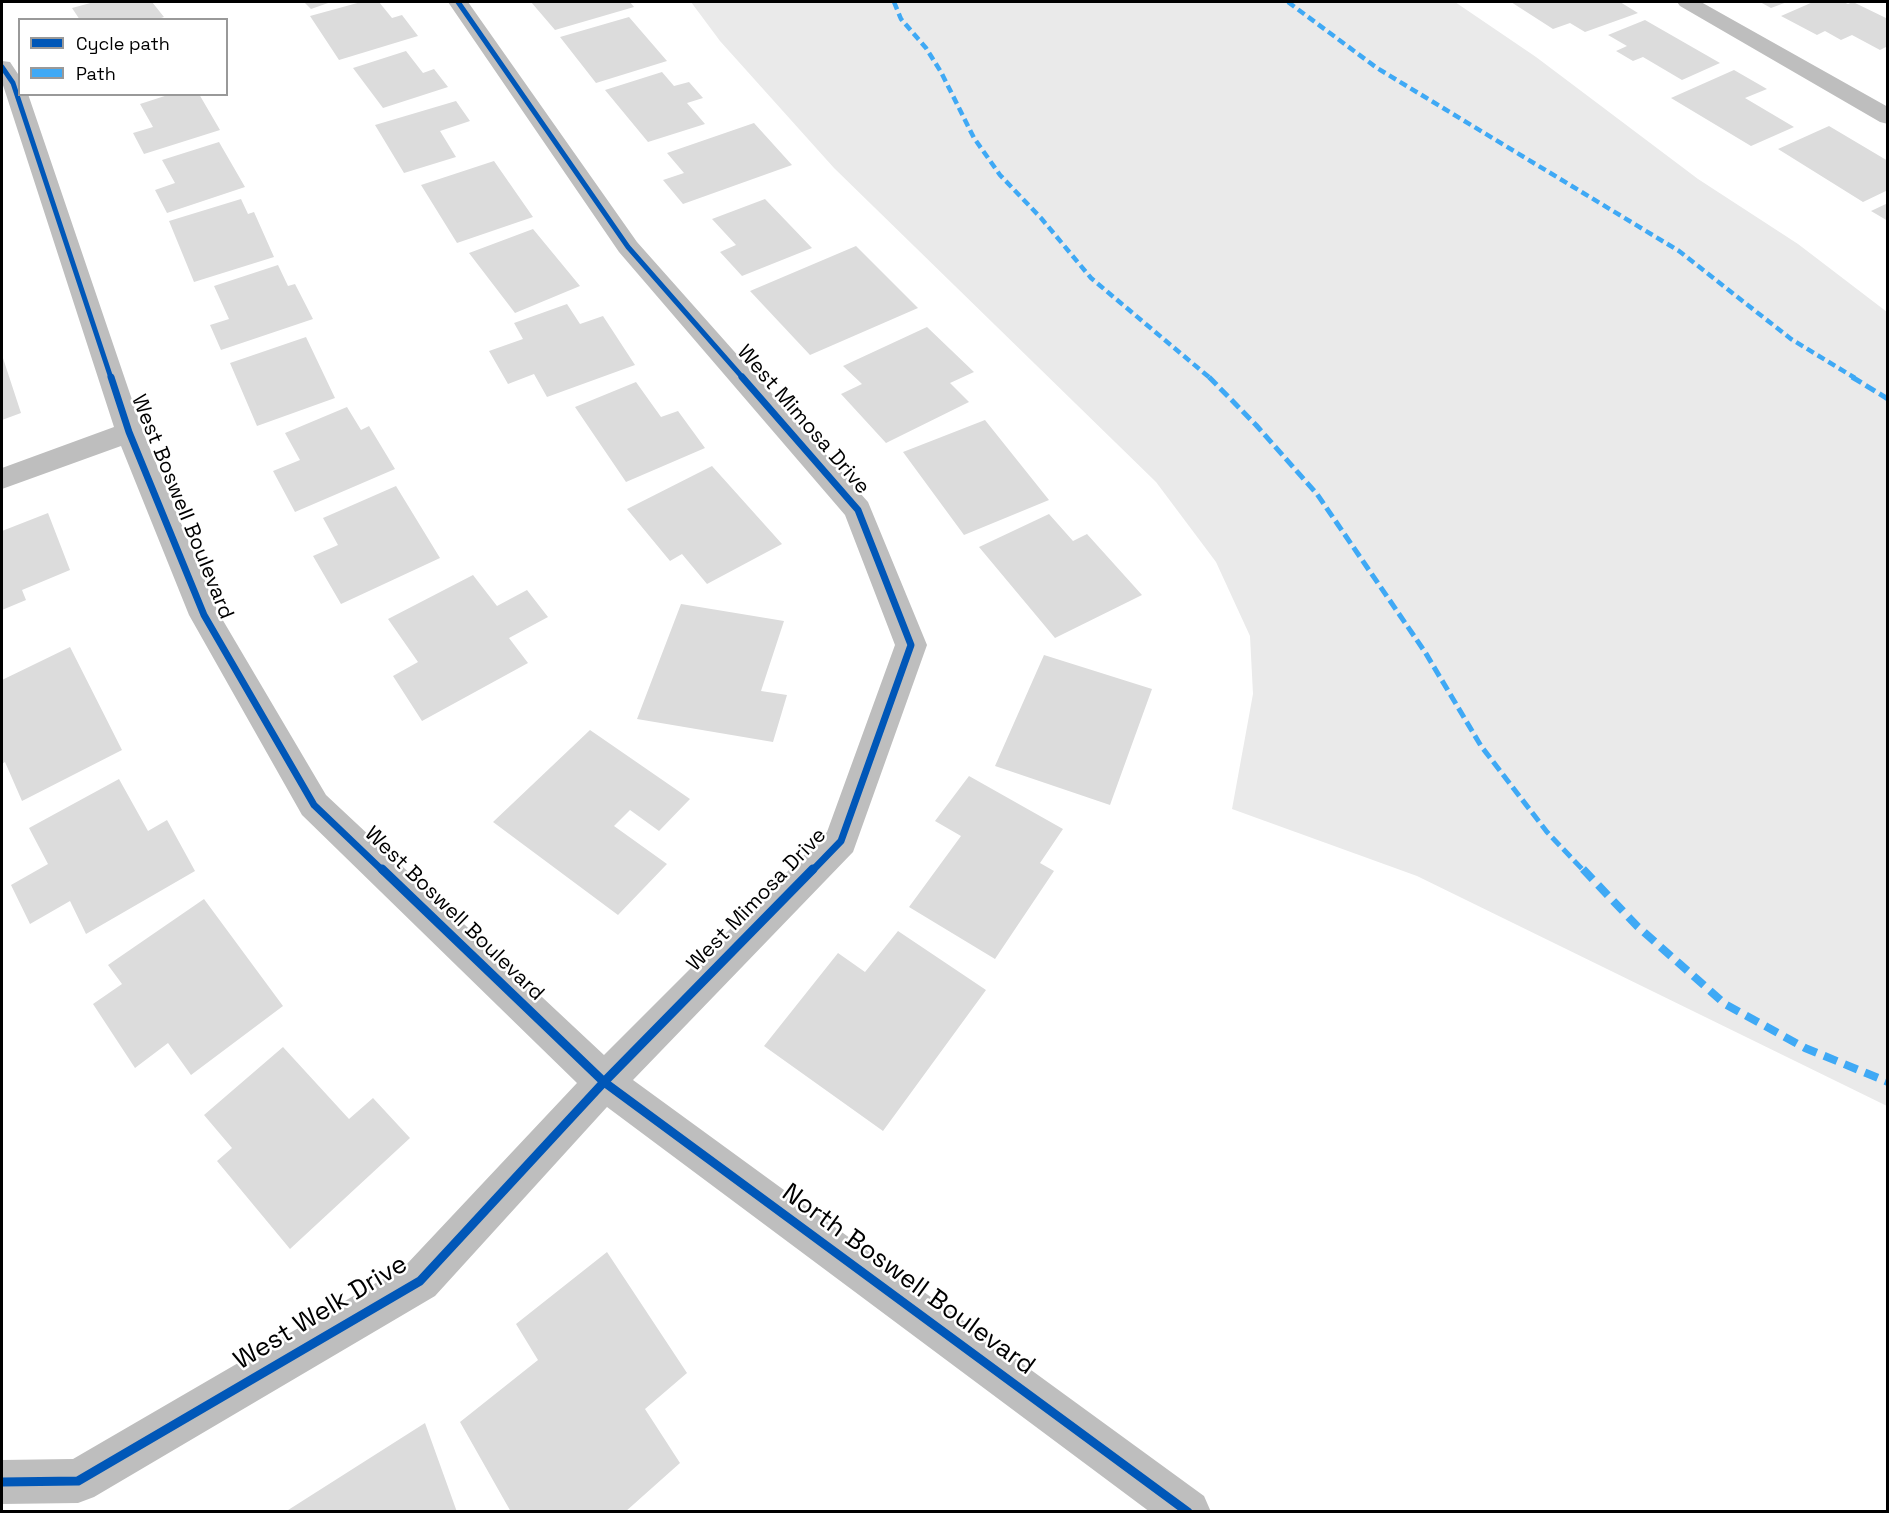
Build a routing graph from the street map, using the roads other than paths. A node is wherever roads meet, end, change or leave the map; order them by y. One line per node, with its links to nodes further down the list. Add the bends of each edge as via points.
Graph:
1 (458, 2): 7 (street, West Mimosa Drive, via 628,247 858,510 911,645 841,841)
2 (1687, 2): 4 (street)
3 (2, 67): 5 (street, West Boswell Boulevard, via 13,83)
4 (1887, 117)
5 (129, 432): 6 (street); 7 (street, West Boswell Boulevard, via 204,615 314,805)
6 (2, 479)
7 (604, 1082): 8 (street, West Welk Drive, via 420,1281 78,1481); 9 (street, North Boswell Boulevard)
8 (2, 1482)
9 (1188, 1512)

